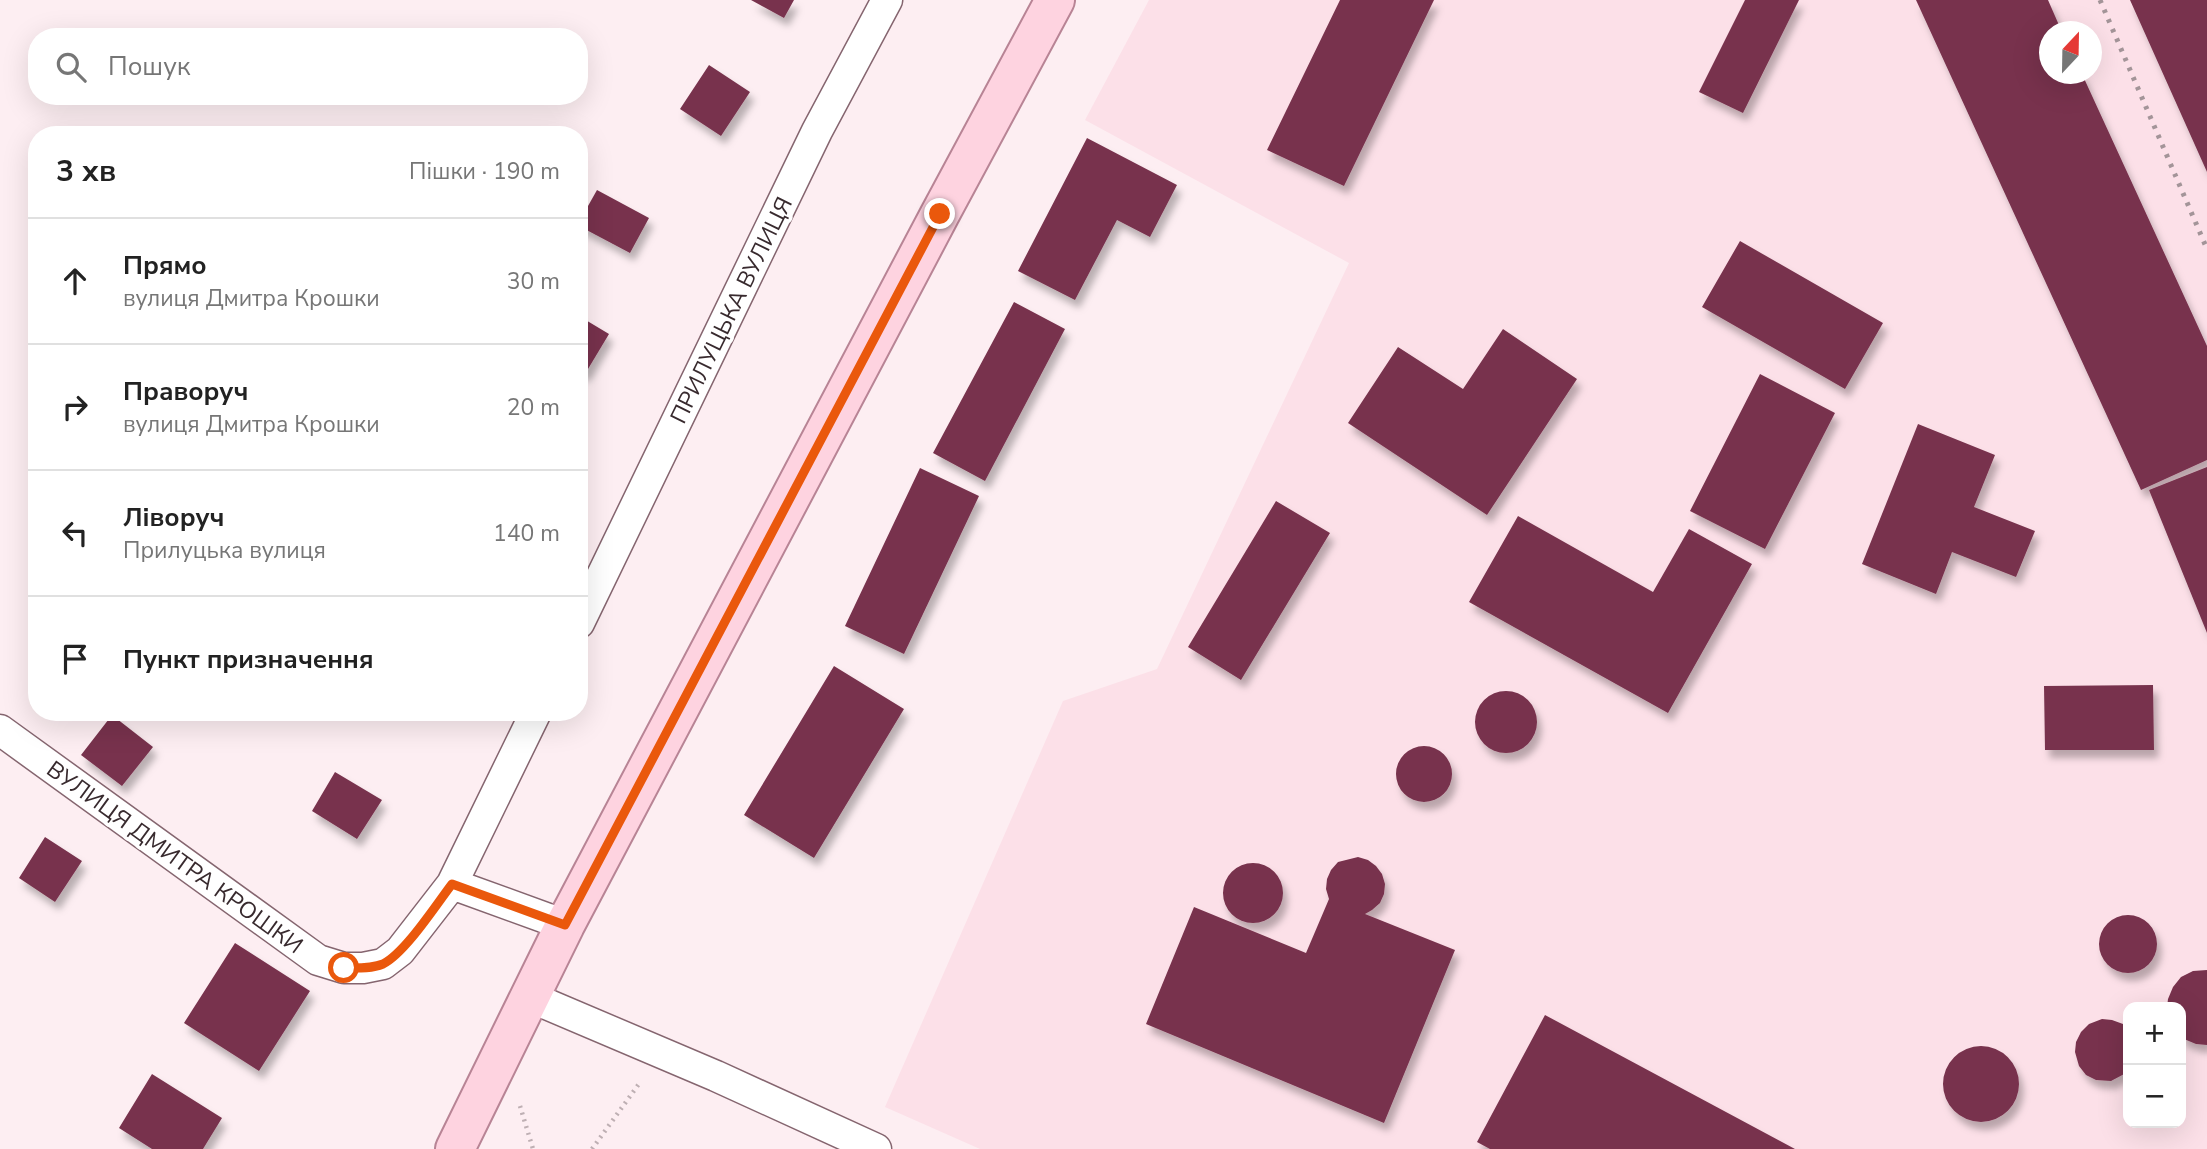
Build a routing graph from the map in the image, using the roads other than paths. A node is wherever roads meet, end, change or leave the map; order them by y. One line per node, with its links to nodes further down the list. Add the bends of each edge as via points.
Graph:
1 (887, 0): 3 (street, ПРИЛУЦЬКА ВУЛИЦЯ, via 817,131)
2 (1055, 0): 7 (main road)
3 (588, 604)
4 (532, 721): 6 (street)
5 (0, 730): 6 (street, ВУЛИЦЯ ДМИТРА КРОШКИ, via 318,960 344,968 383,964 400,951)
6 (452, 884): 7 (street)
7 (565, 925): 8 (main road)
8 (530, 997): 9 (main road); 10 (street)
9 (455, 1149)
10 (876, 1149)

